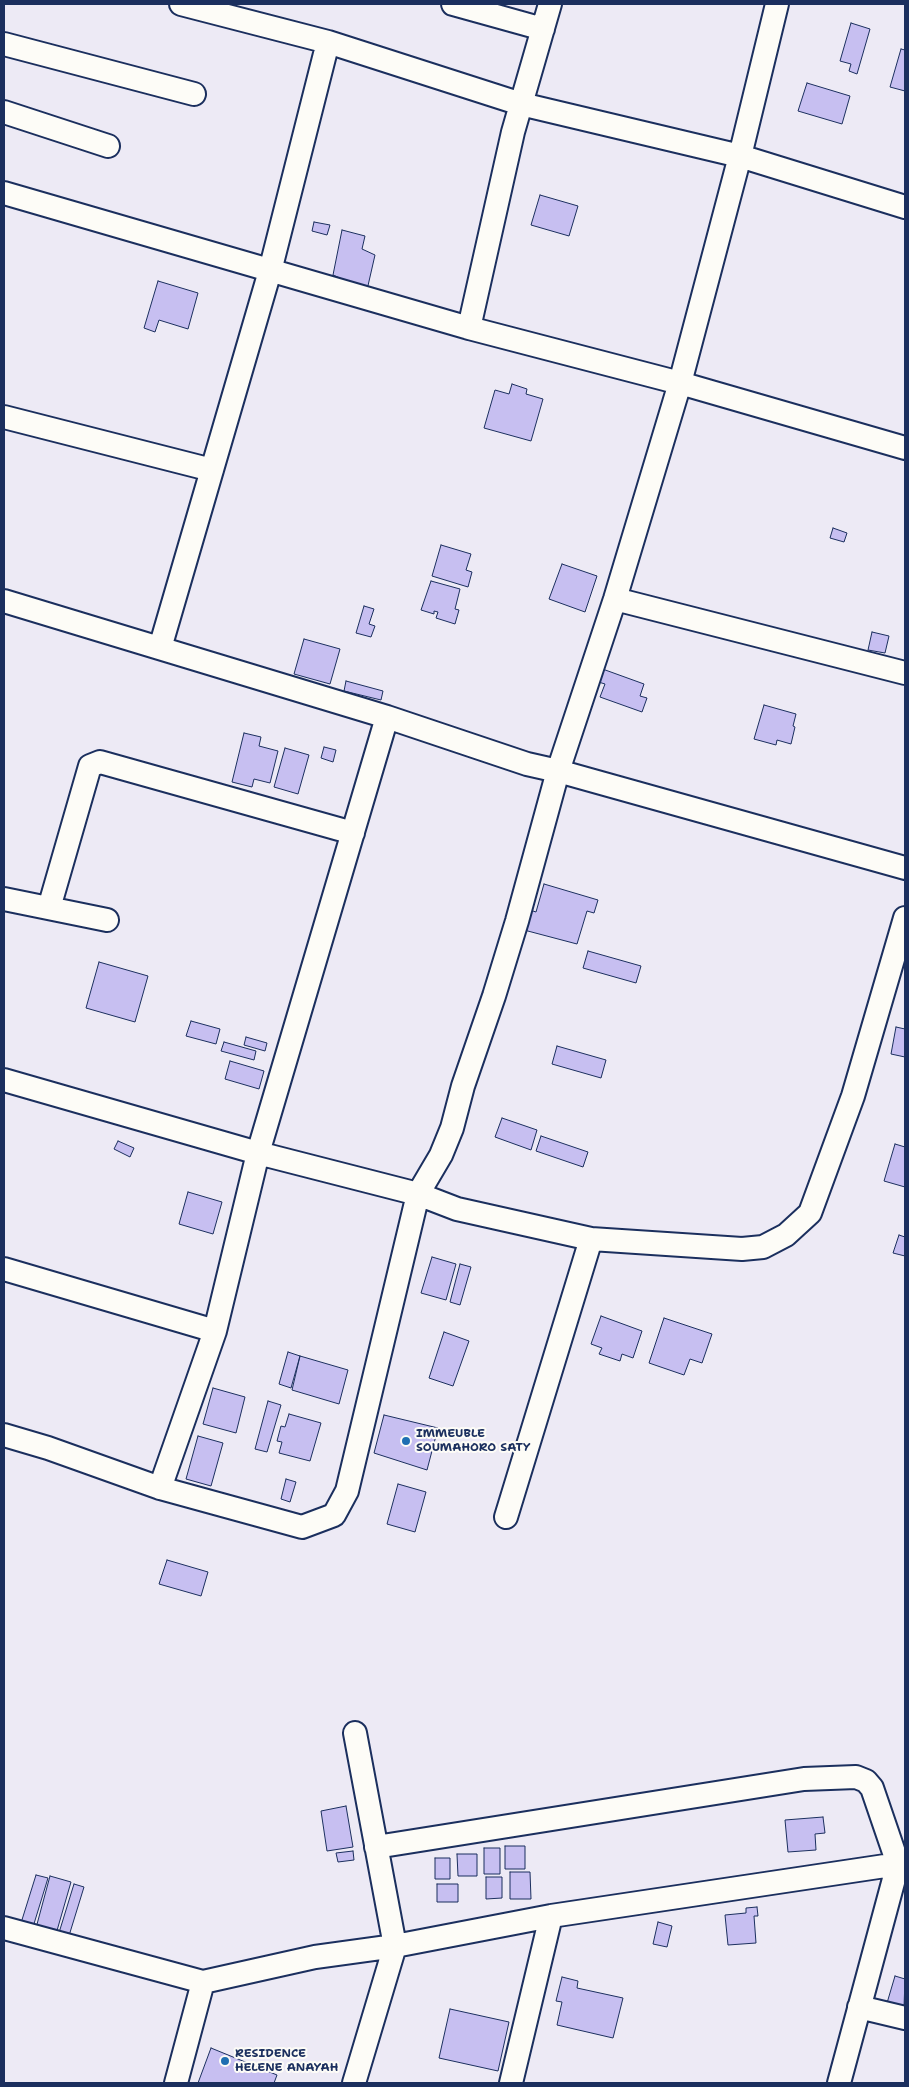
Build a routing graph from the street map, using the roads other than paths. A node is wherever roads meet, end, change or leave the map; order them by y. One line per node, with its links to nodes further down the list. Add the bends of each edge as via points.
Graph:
1 (181, 4): 6 (street)
2 (453, 4): 5 (street)
3 (550, 4): 5 (street)
4 (777, 4): 12 (street)
5 (543, 29): 9 (street)
6 (328, 42): 9 (street); 15 (street)
7 (4, 44): 8 (street)
8 (194, 94)
9 (521, 104): 12 (street); 16 (street)
10 (4, 112): 11 (street)
11 (108, 146)
12 (740, 156): 14 (street); 17 (street)
13 (4, 193): 15 (street)
14 (905, 208)
15 (270, 270): 16 (street); 20 (street)
16 (468, 328): 17 (street)
17 (680, 383): 19 (street); 21 (street)
18 (4, 417): 20 (street)
19 (905, 448)
20 (212, 470): 23 (street)
21 (615, 598): 24 (street); 26 (street)
22 (4, 601): 23 (street)
23 (160, 648): 25 (street)
24 (905, 673)
25 (388, 717): 26 (street); 27 (street)
26 (558, 772): 28 (street); 35 (street, via 511,940 452,1128 441,1155)
27 (353, 833): 30 (street, via 100,762 90,766); 34 (street)
28 (905, 868)
29 (4, 899): 30 (street)
30 (49, 908): 32 (street)
31 (905, 918): 36 (street, via 854,1096 810,1213 786,1235 763,1247 749,1249)
32 (106, 920)
33 (4, 1080): 34 (street)
34 (258, 1153): 35 (street); 38 (street)
35 (418, 1194): 36 (street, via 458,1209); 40 (street, via 347,1492 334,1515 302,1527)
36 (591, 1239): 41 (street)
37 (4, 1269): 38 (street)
38 (215, 1331): 40 (street)
39 (4, 1435): 40 (street)
40 (160, 1488)
41 (506, 1517)
42 (355, 1733): 43 (street)
43 (376, 1847): 44 (street, via 804,1779 856,1777 872,1788); 47 (street)
44 (902, 1864): 45 (street); 49 (street)
45 (551, 1916): 47 (street); 53 (street)
46 (4, 1928): 48 (street)
47 (395, 1946): 48 (street, via 315,1956); 52 (street)
48 (202, 1982): 51 (street)
49 (859, 2007): 50 (street); 54 (street)
50 (905, 2018)
51 (176, 2083)
52 (354, 2083)
53 (511, 2083)
54 (839, 2083)

